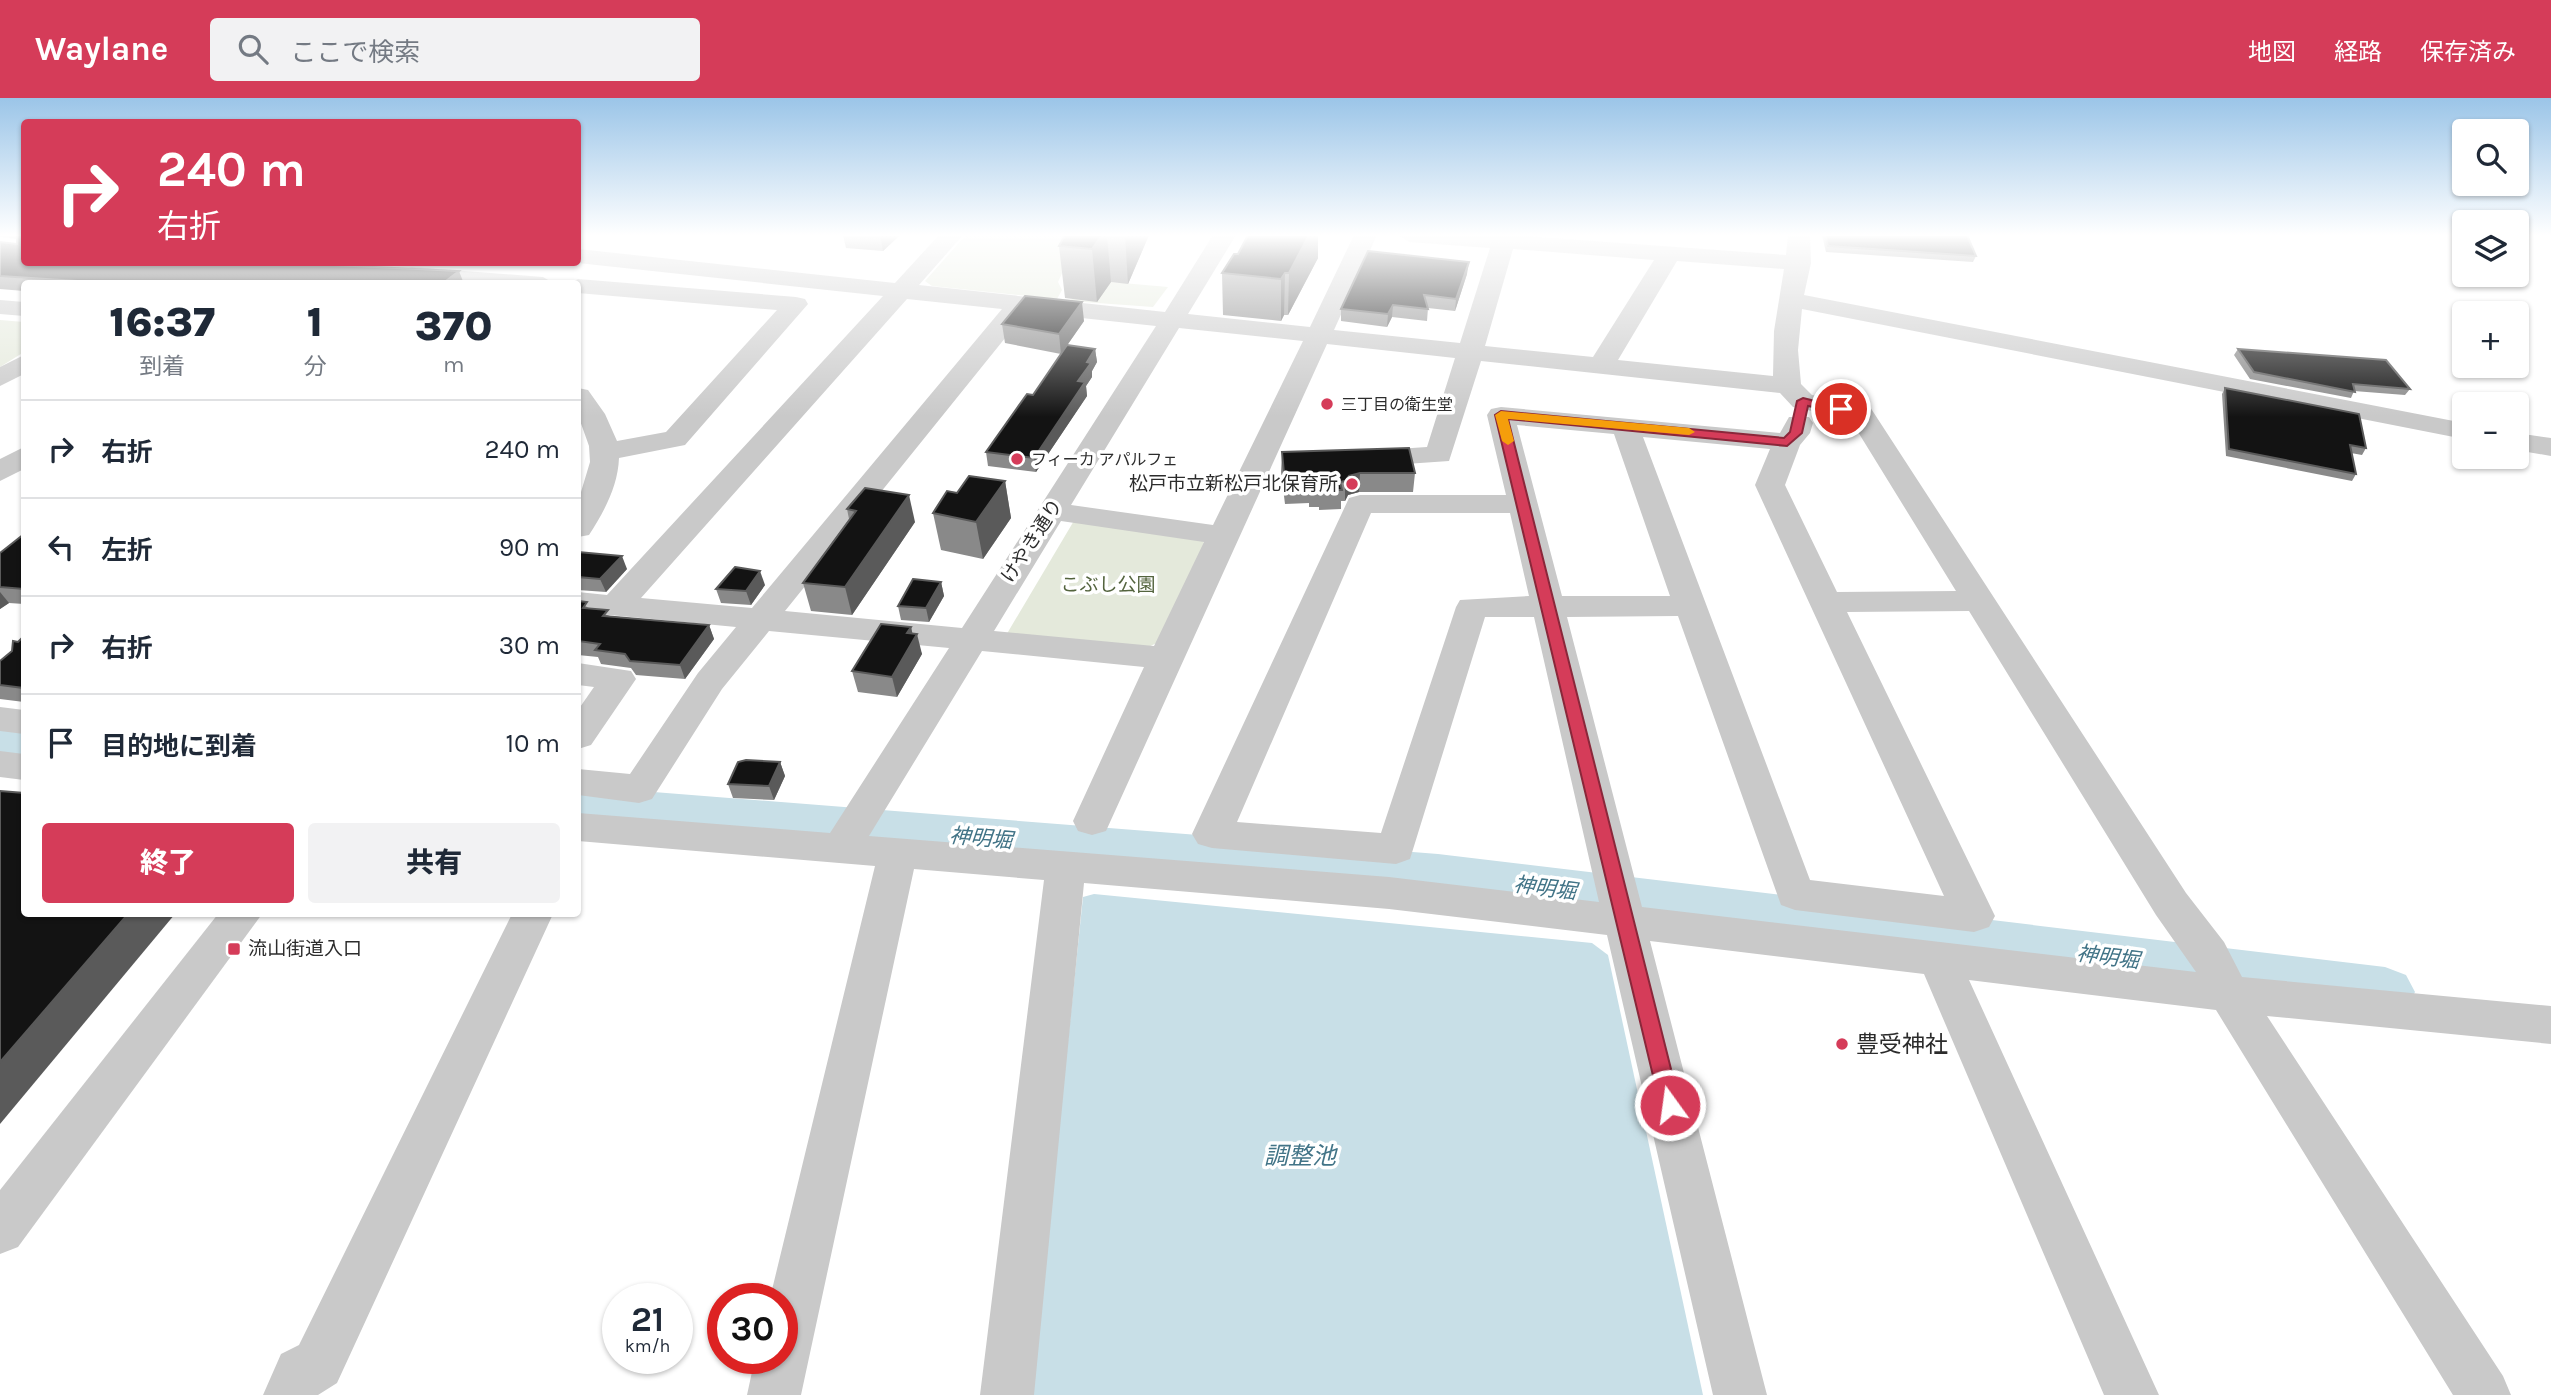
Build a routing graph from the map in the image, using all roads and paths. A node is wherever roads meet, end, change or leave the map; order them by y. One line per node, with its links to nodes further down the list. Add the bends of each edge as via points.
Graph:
1 (700, 296): 24 (street, via 796,303 675,439)
2 (897, 296): 35 (street)
3 (952, 296): 10 (street)
4 (1187, 296): 13 (street, けやき通り)
5 (1338, 296): 14 (street)
6 (1486, 296): 15 (street)
7 (1644, 296): 16 (street)
8 (1794, 296): 9 (street)
9 (1793, 300): 17 (street, via 1784,339); 20 (street)
10 (1020, 303): 13 (street); 38 (street)
11 (0, 307): 12 (street)
12 (21, 309)
13 (1172, 320): 14 (street); 29 (street, けやき通り)
14 (1319, 336): 15 (street); 31 (street, via 1273,461)
15 (1468, 352): 16 (street); 26 (street, via 1439,455)
16 (1601, 366): 17 (street)
17 (1795, 394): 21 (street, via 1796,433); 32 (street, via 1860,413)
18 (581, 400): 24 (street, via 602,433)
19 (1625, 425): 21 (street); 28 (street, via 1501,415); 37 (street)
20 (2452, 429)
21 (1787, 442): 34 (street, via 1770,485)
22 (2529, 443): 23 (street)
23 (2551, 447)
24 (606, 452): 30 (street, via 599,490)
25 (21, 458): 27 (street)
26 (1343, 459)
27 (0, 472)
28 (1524, 504): 36 (street); 36 (street, via 1360,503 1212,834 1396,849 1472,607)
29 (1052, 511): 31 (street); 39 (street, けやき通り)
30 (581, 523)
31 (1225, 536): 40 (street)
32 (1978, 601): 34 (street); 58 (street)
33 (581, 602): 35 (street)
34 (1826, 602): 37 (street, via 1974,916 1796,894)
35 (616, 605): 38 (street)
36 (1549, 606): 37 (street); 54 (street)
37 (1690, 606)
38 (762, 620): 39 (street); 48 (street, via 710,681)
39 (969, 640): 40 (street); 51 (street, けやき通り)
40 (1165, 658): 49 (street)
41 (581, 674): 44 (street, via 620,679)
42 (0, 719): 43 (street)
43 (21, 722)
44 (581, 732)
45 (0, 764): 46 (street)
46 (21, 767)
47 (581, 782): 48 (street)
48 (633, 788)
49 (1092, 821)
50 (581, 827): 51 (street)
51 (851, 833): 52 (street)
52 (898, 853): 53 (street); 61 (street)
53 (1066, 867): 54 (street, via 1389,893); 65 (street)
54 (1621, 905): 57 (street); 66 (street)
55 (239, 917): 60 (street)
56 (531, 917): 63 (street, via 318,1364 300,1373)
57 (1939, 960): 58 (street); 67 (street)
58 (2220, 976): 59 (street); 68 (street)
59 (2551, 1025)
60 (0, 1230)
61 (798, 1288)
62 (779, 1374): 64 (street)
63 (290, 1395)
64 (774, 1395)
65 (1007, 1395)
66 (1740, 1395)
67 (2132, 1395)
68 (2484, 1395)

